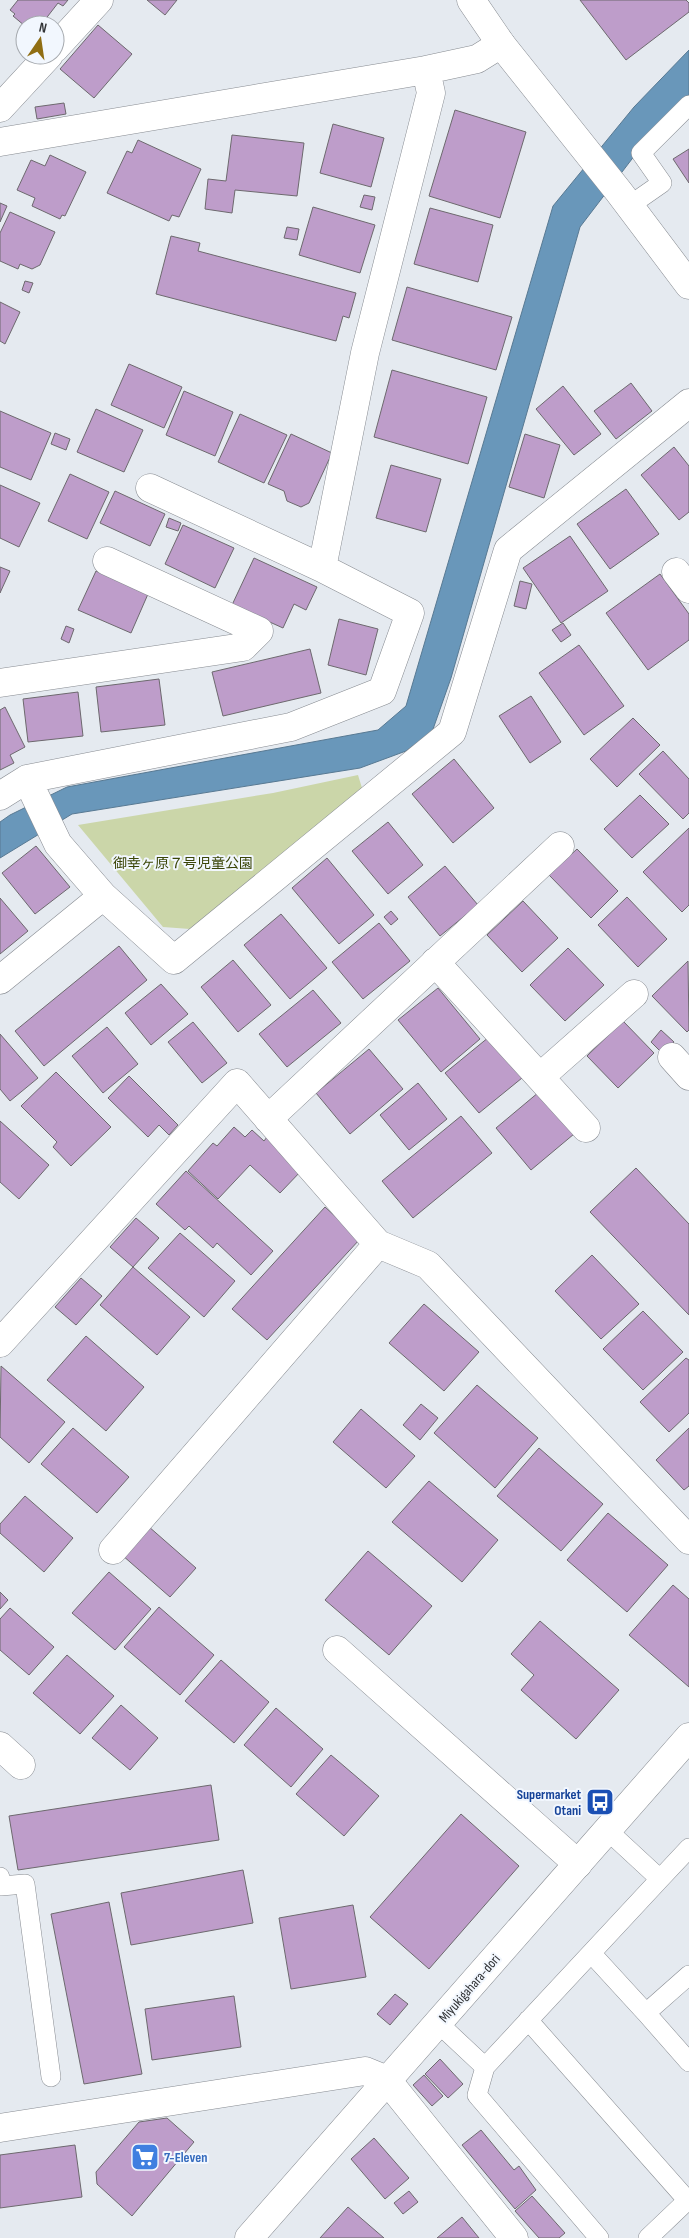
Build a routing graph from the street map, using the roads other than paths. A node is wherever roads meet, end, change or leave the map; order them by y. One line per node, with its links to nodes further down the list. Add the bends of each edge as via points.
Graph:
1 (99, 0): 3 (street)
2 (470, 0): 4 (street)
3 (65, 37)
4 (501, 44): 6 (street, via 477,59); 10 (street)
5 (40, 65): 8 (street)
6 (426, 70): 9 (street); 15 (street, via 432,93 366,353)
7 (689, 105): 10 (lane, via 641,153 662,183)
8 (0, 108)
9 (1, 138)
10 (624, 199): 11 (street)
11 (689, 286)
12 (689, 403): 20 (street, via 508,550 452,732 174,960)
13 (150, 488): 15 (street)
14 (107, 561): 16 (street, via 259,631 243,647)
15 (322, 568): 17 (street, via 410,613 382,691 291,727)
16 (0, 683)
17 (27, 779): 18 (street); 20 (street, via 58,844)
18 (0, 796)
19 (560, 846): 21 (street)
20 (103, 896): 22 (street)
21 (436, 962): 24 (street); 25 (street)
22 (0, 980)
23 (634, 994): 24 (street)
24 (540, 1077): 26 (street)
25 (268, 1119): 27 (street); 28 (street, via 237,1083)
26 (586, 1128)
27 (378, 1244): 29 (street, via 428,1265); 30 (street)
28 (0, 1344)
29 (689, 1540)
30 (113, 1550)
31 (337, 1650): 37 (street)
32 (689, 1737): 35 (street, Miyukigahara-dori)
33 (0, 1746): 34 (street)
34 (22, 1765)
35 (606, 1830): 37 (street, Miyukigahara-dori); 39 (lane)
36 (689, 1848): 39 (lane)
37 (578, 1864): 44 (street, Miyukigahara-dori)
38 (0, 1878): 47 (lane, via 1,1886 25,1884)
39 (660, 1880): 40 (lane)
40 (592, 1953): 42 (lane); 43 (lane)
41 (689, 1975): 42 (lane)
42 (646, 2013): 45 (lane)
43 (528, 2020): 46 (lane); 50 (lane)
44 (438, 2023): 46 (lane); 48 (street, Miyukigahara-dori)
45 (689, 2062)
46 (485, 2066): 53 (lane, via 477,2095)
47 (51, 2077)
48 (387, 2080): 49 (street, via 365,2071); 51 (street, Miyukigahara-dori); 52 (street)
49 (0, 2128)
50 (689, 2201): 54 (lane)
51 (249, 2238)
52 (514, 2238)
53 (599, 2238)
54 (648, 2238)

